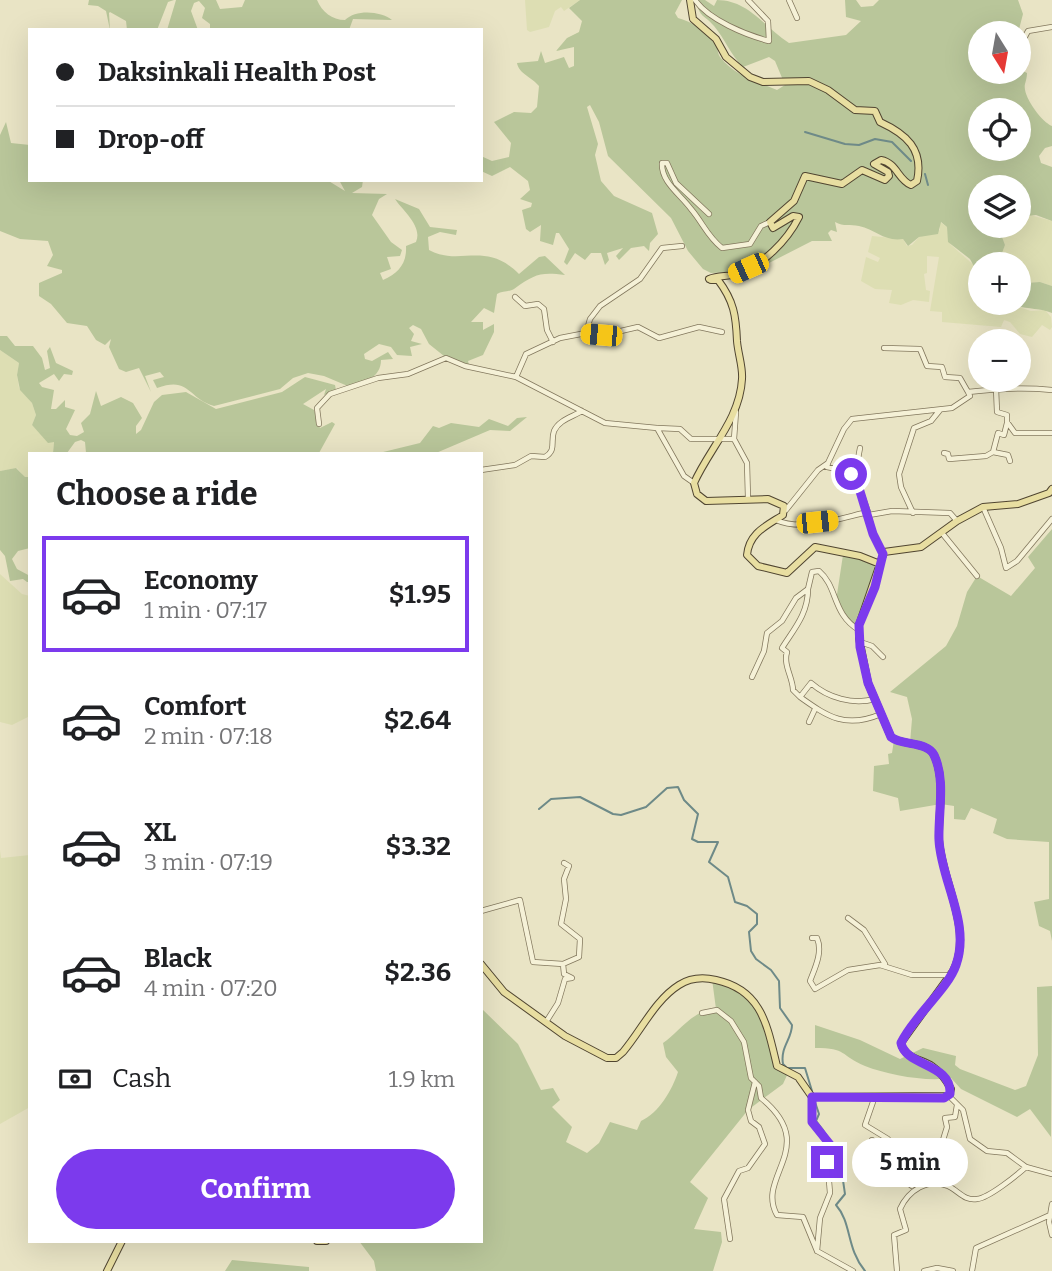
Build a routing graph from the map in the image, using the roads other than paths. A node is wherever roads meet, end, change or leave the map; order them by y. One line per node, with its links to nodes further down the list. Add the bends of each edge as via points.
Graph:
1 (690, 0): 9 (main road, via 693,19 747,75 763,82 808,81 855,110 875,111 880,122 902,134 918,153 914,185 906,184 893,165 881,160 874,164 888,172 885,180 862,170 842,184 806,176 794,201)
2 (695, 0): 3 (street, via 703,10 736,29 769,41 768,21)
3 (748, 0)
4 (789, 0): 5 (street)
5 (797, 18)
6 (1052, 27): 7 (street)
7 (1031, 30)
8 (709, 214): 9 (street, via 676,183 667,163 662,163 673,190 692,209 706,235 722,248 750,244 761,226)
9 (770, 222): 21 (main road, via 773,228 799,217 767,257 735,274 709,279 723,286 737,313 742,380)
10 (682, 246): 13 (street, via 663,248 640,279 593,313)
11 (515, 297): 14 (street, via 525,306 538,304 544,310)
12 (722, 332): 13 (street, via 699,327 659,338 631,327 608,334)
13 (586, 333): 14 (street)
14 (553, 342): 16 (street, via 526,354)
15 (884, 348): 19 (street, via 920,349 927,366 942,367 945,377 960,378)
16 (516, 377): 23 (street); 25 (street, via 440,359 408,374 378,378 330,394 318,403)
17 (1031, 389): 18 (street)
18 (1052, 390)
19 (968, 392): 22 (street, via 970,396)
20 (996, 392): 24 (street, via 996,412 1007,415)
21 (736, 406): 28 (main road); 29 (street)
22 (940, 410): 34 (street, via 852,419); 43 (street, via 931,421 914,428 899,474)
23 (582, 411): 26 (street, via 611,424); 35 (street, via 556,428 553,448 545,457 531,456 515,465)
24 (1007, 422): 27 (street, via 1014,433); 31 (street, via 1004,435 996,436)
25 (319, 424)
26 (657, 428): 28 (street, via 680,429 691,439); 37 (street, via 684,475)
27 (1052, 433)
28 (721, 439): 29 (street); 37 (main road)
29 (734, 439): 39 (street, via 747,463)
30 (860, 448): 36 (street)
31 (993, 452): 32 (street, via 948,459); 33 (street)
32 (944, 453)
33 (1010, 461)
34 (828, 463): 36 (street, via 837,473); 41 (street)
35 (483, 470)
36 (855, 475): 42 (street)
37 (694, 483): 39 (main road, via 697,494 706,501)
38 (1052, 489): 40 (main road, via 1018,504)
39 (748, 498): 41 (main road, via 768,499)
40 (983, 508): 44 (street, via 1006,568); 46 (main road)
41 (786, 510): 45 (main road)
42 (869, 513): 43 (street); 45 (street, via 798,524); 48 (street)
43 (914, 513): 46 (street, via 950,513)
44 (1052, 519)
45 (776, 520): 49 (main road, via 751,540 747,555 758,566 787,573 815,547)
46 (957, 521): 47 (main road)
47 (942, 533): 48 (main road, via 921,547); 50 (street)
48 (883, 554): 49 (main road)
49 (880, 564): 52 (main road)
50 (977, 576)
51 (808, 589): 52 (street, via 810,575 819,571 840,612); 55 (street, via 766,633 764,651); 56 (street, via 798,626 782,648 787,652 793,690)
52 (859, 630): 53 (main road)
53 (860, 642): 54 (street); 57 (main road)
54 (883, 657)
55 (751, 677)
56 (800, 697): 57 (street, via 811,683 854,703); 58 (street)
57 (874, 699): 59 (main road)
58 (815, 709): 59 (street, via 844,720 866,720); 60 (street)
59 (881, 714): 68 (main road, via 894,740 926,748 935,759 942,810 939,842 958,915 957,960)
60 (808, 722)
61 (564, 863): 65 (street, via 569,872 564,879 561,924 573,931 581,944 579,957)
62 (483, 910): 65 (street, via 520,900 533,962)
63 (848, 918): 66 (street, via 864,930)
64 (812, 938): 66 (street, via 820,944 818,967 810,981 815,989 848,970)
65 (563, 964): 70 (street, via 564,974 572,978 565,979)
66 (885, 965): 68 (street, via 912,975)
67 (483, 966): 70 (main road, via 504,992)
68 (950, 975): 72 (main road, via 901,1043 907,1054 942,1075 951,1089)
69 (702, 1013): 71 (street, via 717,1010 731,1021 744,1042)
70 (546, 1023): 73 (main road, via 611,1059 623,1052 680,984 700,978 724,982 742,988 752,998 772,1040 777,1066 798,1077)
71 (755, 1082): 88 (street, via 748,1110 765,1144 725,1194); 90 (street, via 787,1135 774,1210 782,1217 803,1217)
72 (948, 1096): 74 (main road); 75 (street)
73 (812, 1097): 74 (main road); 90 (street, via 812,1122 832,1147 827,1157 830,1193 820,1218)
74 (874, 1099): 79 (street, via 865,1125 888,1139)
75 (957, 1105): 80 (street, via 965,1115 970,1139 992,1153 1007,1153); 84 (street, via 955,1117 945,1118 943,1140 932,1147 936,1158 929,1164 915,1164)
76 (872, 1140): 77 (street)
77 (873, 1160): 79 (street); 81 (street)
78 (958, 1163): 83 (street, via 943,1166 950,1174)
79 (888, 1164): 84 (street)
80 (1026, 1167): 82 (street); 83 (street, via 981,1199 965,1197)
81 (877, 1172)
82 (1052, 1174)
83 (948, 1186): 84 (street)
84 (913, 1187): 93 (street, via 900,1209 906,1230 894,1235)
85 (1052, 1204): 86 (street)
86 (1050, 1215): 87 (street); 96 (street, via 976,1248)
87 (1052, 1235)
88 (730, 1239)
89 (121, 1243): 91 (main road)
90 (817, 1251): 92 (street)
91 (107, 1271)
92 (853, 1271)
93 (897, 1271)
94 (924, 1271): 95 (street)
95 (953, 1271)
96 (972, 1271)

